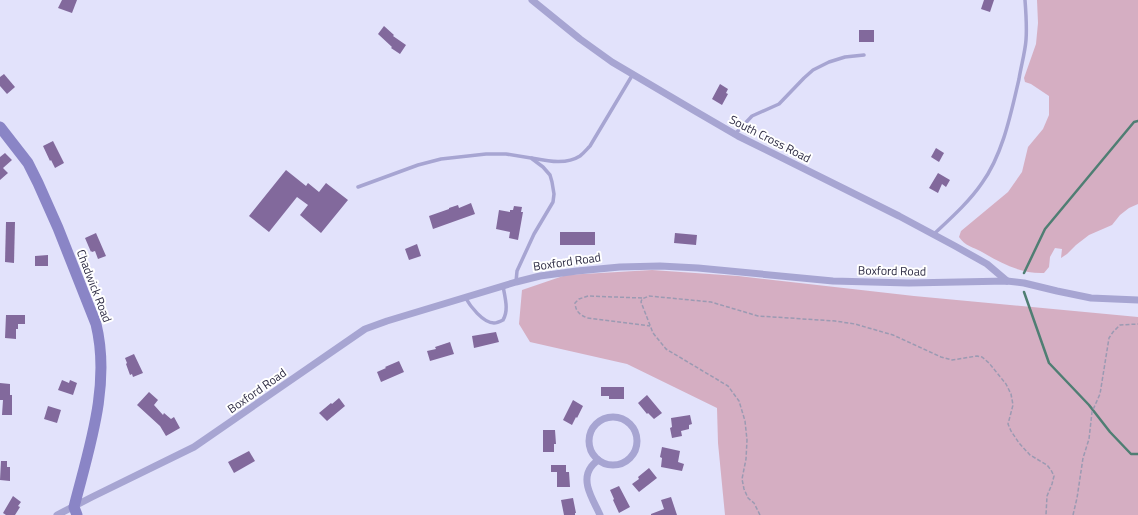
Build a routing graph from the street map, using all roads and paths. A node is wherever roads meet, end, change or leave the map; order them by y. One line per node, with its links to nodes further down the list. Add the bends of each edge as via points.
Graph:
1 (532, 0): 4 (street, South Cross Road, via 580,39)
2 (1025, 0): 9 (lane, via 1026,40 1013,107 995,162 970,199)
3 (864, 55): 6 (lane, via 829,62 813,70 779,104 752,116)
4 (633, 74): 6 (street, South Cross Road); 7 (lane, via 590,146 581,155 563,162)
5 (0, 127): 19 (street, Chadwick Road, via 28,163 38,183 99,334 101,380 98,408)
6 (735, 134): 9 (street, South Cross Road)
7 (531, 158): 8 (lane, via 486,154 441,159); 11 (lane, via 550,175 554,194 553,202 534,234 517,271)
8 (358, 187)
9 (933, 235): 10 (street, South Cross Road, via 987,264)
10 (1007, 281): 11 (street, Boxford Road, via 833,281 660,266 577,271); 15 (street, Boxford Road, via 1091,298)
11 (516, 282): 12 (street, Boxford Road)
12 (503, 286): 13 (street, Boxford Road); 13 (lane, via 506,316 497,323 490,322 478,314)
13 (465, 297): 19 (street, Boxford Road, via 365,329 194,447)
14 (644, 298): 17 (path, via 641,302); 17 (path, via 588,296 579,299 576,309 578,314 587,318); 23 (path, via 649,296 710,302 758,316 848,323 893,335 952,360 982,357 1002,378 1011,394 1013,405 1008,424 1011,431 1030,455 1047,465 1054,476 1047,496)
15 (1138, 300)
16 (1138, 324): 24 (path, via 1120,325 1109,338 1100,394 1092,412)
17 (650, 326): 22 (path, via 666,349 728,386 739,402 747,440 742,479 744,490)
18 (598, 460): 18 (street, via 589,444 594,426 610,417 628,422 637,438 632,456 616,465); 21 (street, via 590,468 587,479 588,489)
19 (75, 511): 20 (street, Boxford Road)
20 (57, 515)
21 (600, 515)
22 (760, 515)
23 (1046, 515)
24 (1073, 515)

